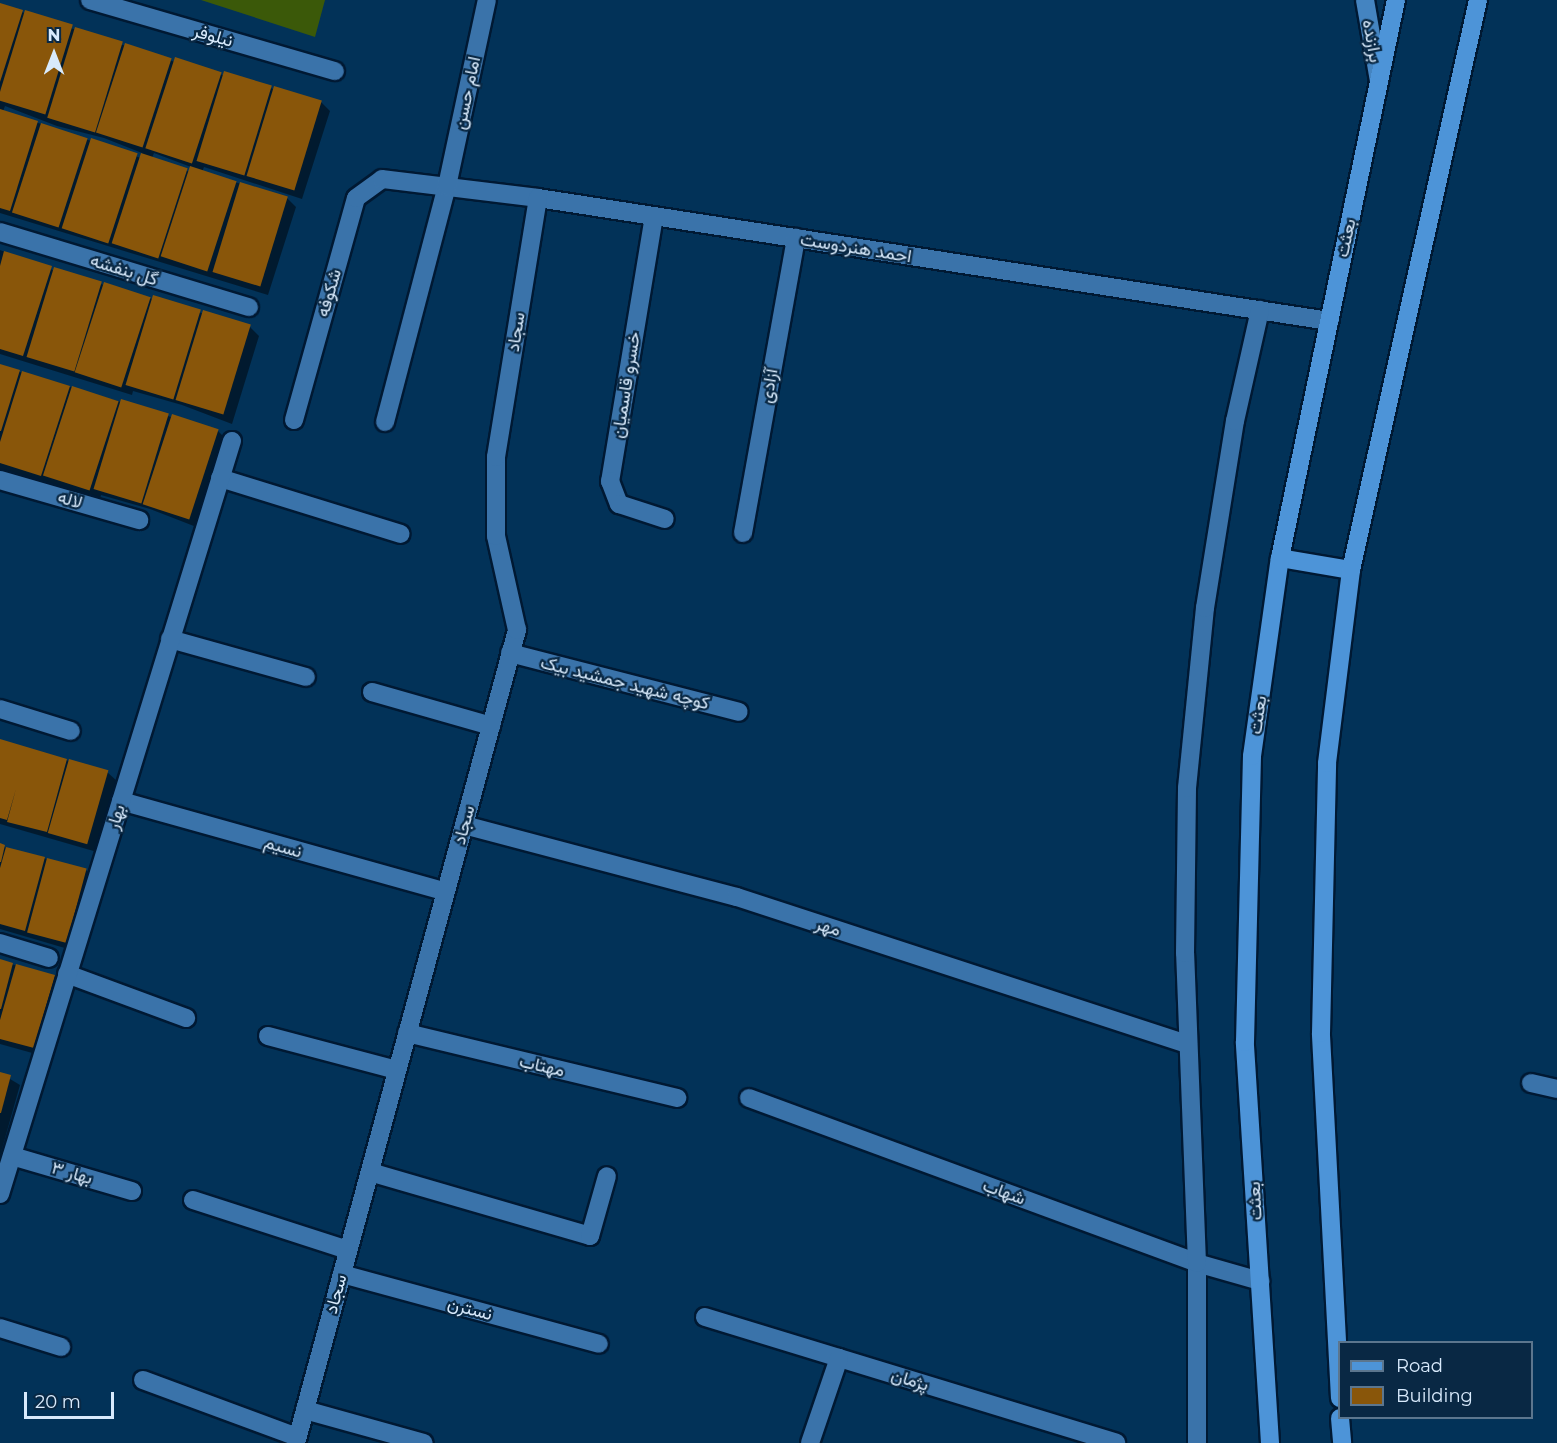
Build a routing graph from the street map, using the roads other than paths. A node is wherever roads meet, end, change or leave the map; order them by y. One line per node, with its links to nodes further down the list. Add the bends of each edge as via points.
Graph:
1 (90, 0): 6 (street, نیلوفر)
2 (487, 0): 9 (street, امام حسن)
3 (1365, 0): 7 (main road, برازنده)
4 (1396, 0): 7 (main road, بعثت)
5 (1478, 0): 27 (main road)
6 (335, 71)
7 (1379, 81): 16 (main road, بعثت)
8 (382, 179): 9 (street, احمد هنردوست); 17 (street, شکوفه, via 356,198)
9 (447, 186): 10 (street, احمد هنردوست); 18 (street, امام حسن)
10 (538, 198): 11 (street, احمد هنردوست); 29 (street, سجاد, via 496,457 496,536 517,630)
11 (654, 216): 13 (street, احمد هنردوست); 22 (street, خسرو قاسمیان, via 610,481 619,504)
12 (0, 232): 14 (street, گل بنفشه)
13 (796, 238): 15 (street, احمد هنردوست); 24 (street, آزادی)
14 (249, 307)
15 (1260, 310): 16 (street, احمد هنردوست); 45 (street, via 1235,421 1205,608 1188,776)
16 (1329, 321): 26 (main road, بعثت)
17 (294, 420)
18 (385, 422)
19 (232, 441): 20 (street, بهار)
20 (220, 478): 25 (street); 28 (street, بهار)
21 (0, 480): 23 (street, لاله)
22 (665, 519)
23 (139, 520)
24 (743, 533)
25 (401, 534)
26 (1280, 558): 27 (main road); 60 (main road, بعثت, via 1252,756 1245,1042)
27 (1351, 570): 66 (main road, via 1327,763 1321,1021)
28 (170, 639): 30 (street); 36 (street, بهار)
29 (510, 653): 33 (street, کوچه شهید جمشید بیک); 34 (street, سجاد)
30 (306, 677)
31 (372, 692): 34 (street)
32 (0, 709): 35 (street)
33 (739, 712)
34 (491, 726): 37 (street, سجاد)
35 (71, 731)
36 (121, 801): 38 (street, نسیم); 41 (street, بهار)
37 (464, 825): 38 (street, سجاد); 45 (street, مهر, via 737,897)
38 (446, 892): 43 (street, سجاد)
39 (0, 943): 40 (street)
40 (49, 958)
41 (67, 974): 42 (street); 51 (street, بهار)
42 (186, 1018)
43 (407, 1034): 46 (street, سجاد); 49 (street, مهتاب)
44 (268, 1036): 46 (street)
45 (1188, 1044): 58 (street)
46 (397, 1070): 52 (street, سجاد)
47 (1531, 1083): 48 (street)
48 (1557, 1089)
49 (677, 1098)
50 (749, 1098): 58 (street, شهاب)
51 (12, 1156): 54 (street, بهار ۳); 55 (street, بهار)
52 (370, 1172): 53 (street, via 590,1236); 57 (street, سجاد)
53 (607, 1176)
54 (132, 1191)
55 (0, 1194)
56 (193, 1200): 57 (street)
57 (348, 1250): 59 (street, سجاد)
58 (1197, 1263): 60 (street, شهاب); 74 (street)
59 (342, 1274): 63 (street, نسترن); 68 (street, سجاد)
60 (1260, 1281): 75 (main road, بعثت)
61 (705, 1317): 65 (street, پژمان)
62 (0, 1328): 64 (street)
63 (599, 1344)
64 (61, 1347)
65 (839, 1358): 72 (street); 73 (street, پژمان)
66 (1338, 1358)
67 (143, 1380): 70 (street)
68 (305, 1410): 70 (street, سجاد); 71 (street)
69 (1341, 1419): 76 (main road)
70 (297, 1440)
71 (424, 1443)
72 (810, 1443)
73 (1116, 1443)
74 (1197, 1443)
75 (1270, 1443)
76 (1342, 1443)

